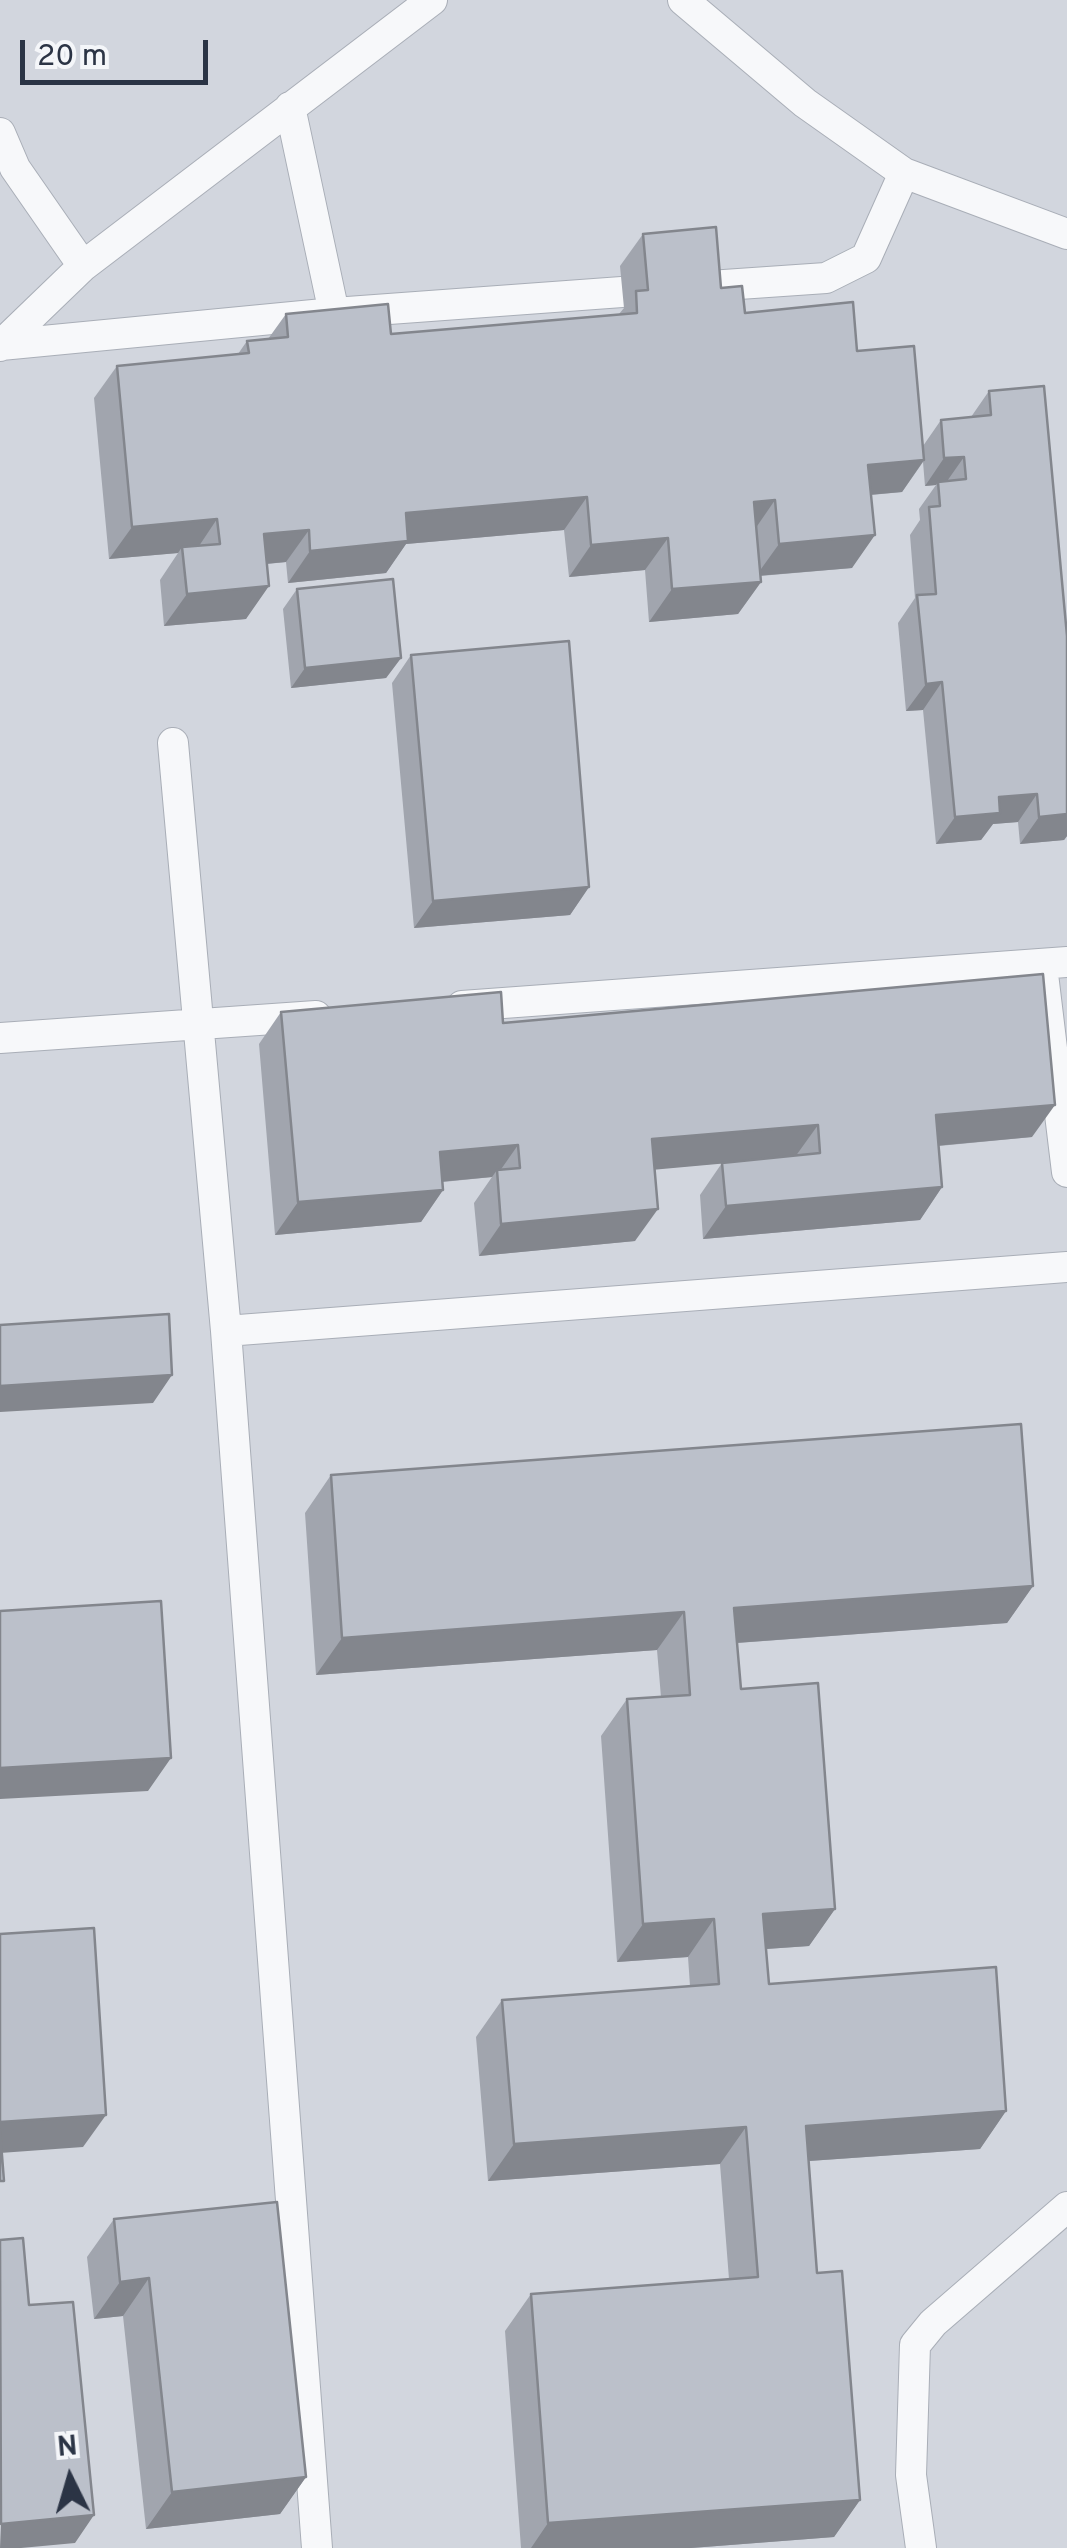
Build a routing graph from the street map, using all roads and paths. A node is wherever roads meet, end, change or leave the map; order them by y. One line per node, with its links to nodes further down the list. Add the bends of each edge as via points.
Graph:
1 (432, 0): 3 (lane)
2 (684, 0): 5 (lane, via 806,103)
3 (290, 108): 7 (lane); 10 (lane)
4 (0, 133): 7 (lane, via 15,168)
5 (904, 173): 6 (lane); 8 (lane, via 866,258 826,278)
6 (1067, 234)
7 (82, 266): 11 (lane)
8 (695, 288)
9 (622, 292): 10 (lane)
10 (334, 313): 11 (lane)
11 (1, 346)
12 (173, 743): 16 (lane)
13 (1054, 964): 14 (lane); 18 (lane)
14 (439, 1007)
15 (339, 1014): 16 (lane)
16 (200, 1024): 17 (lane); 20 (lane)
17 (0, 1038)
18 (1067, 1172)
19 (1067, 1267): 20 (lane)
20 (226, 1331): 22 (lane)
21 (1067, 2207): 23 (lane, via 916,2345 911,2475)
22 (318, 2548)
23 (921, 2548)

